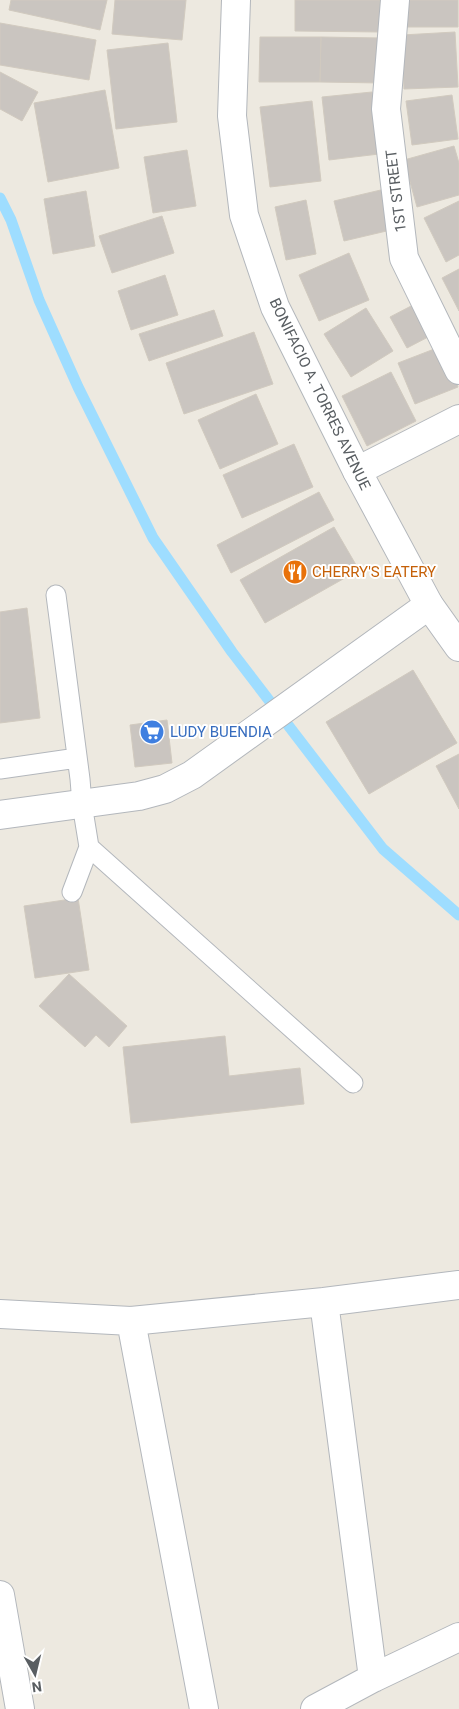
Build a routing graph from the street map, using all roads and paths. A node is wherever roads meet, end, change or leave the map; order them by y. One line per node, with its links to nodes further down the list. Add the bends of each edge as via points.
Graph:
1 (236, 0): 5 (street, BONIFACIO A. TORRES AVENUE, via 232,116 244,215 274,307)
2 (394, 0): 3 (street, 1ST STREET, via 386,109 404,258)
3 (459, 370)
4 (459, 419): 5 (street)
5 (357, 472): 7 (street, BONIFACIO A. TORRES AVENUE)
6 (56, 595): 9 (lane)
7 (429, 604): 8 (street, BONIFACIO A. TORRES AVENUE); 11 (street, via 192,775 165,789 139,796)
8 (459, 648)
9 (77, 758): 10 (lane); 11 (lane)
10 (0, 769)
11 (82, 804): 12 (street); 13 (lane)
12 (0, 815)
13 (89, 847): 14 (lane); 15 (lane)
14 (72, 892)
15 (352, 1083)
16 (459, 1285): 17 (street)
17 (324, 1302): 19 (street); 22 (street)
18 (0, 1314): 19 (street)
19 (130, 1321): 24 (street)
20 (0, 1595): 23 (street)
21 (459, 1637): 22 (street)
22 (373, 1678): 25 (street)
23 (20, 1709)
24 (204, 1709)
25 (315, 1709)

